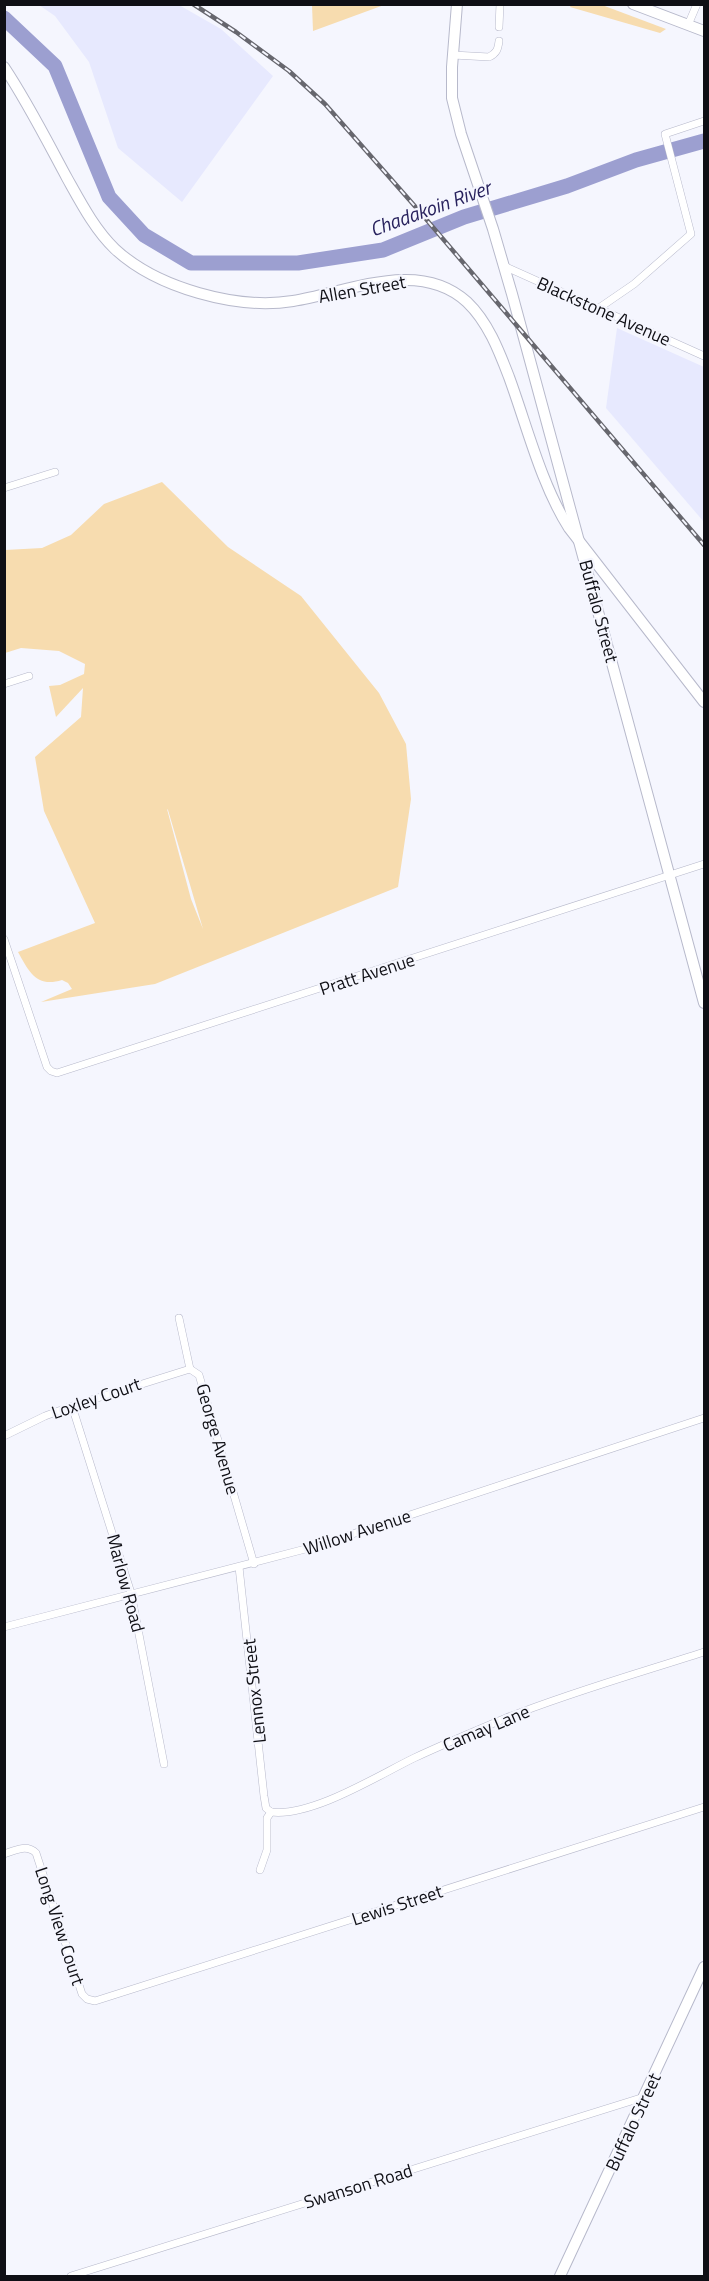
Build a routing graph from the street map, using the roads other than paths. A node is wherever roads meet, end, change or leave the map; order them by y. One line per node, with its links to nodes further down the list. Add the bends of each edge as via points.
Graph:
1 (457, 4): 9 (street)
2 (500, 4): 6 (street)
3 (633, 4): 5 (street)
4 (697, 4): 5 (street)
5 (688, 25): 7 (street)
6 (498, 27)
7 (705, 31)
8 (499, 41): 9 (street, via 498,49 489,57)
9 (453, 55): 12 (street, Buffalo Street, via 452,98)
10 (4, 68): 18 (street, Allen Street, via 104,238 130,260 168,282 220,299 253,303 292,302 397,280 426,281 455,292 480,316 498,348)
11 (705, 121): 13 (street, via 665,134 691,234 634,284)
12 (504, 266): 13 (street, Blackstone Avenue); 17 (street, Buffalo Street)
13 (599, 308): 14 (street, Blackstone Avenue)
14 (705, 356)
15 (55, 472): 16 (street)
16 (4, 488)
17 (567, 491): 18 (street, via 563,497); 19 (street, Buffalo Street)
18 (552, 497): 19 (street, Allen Street)
19 (581, 544): 22 (street, Allen Street); 24 (street, Buffalo Street)
20 (29, 676): 21 (street)
21 (4, 684)
22 (705, 702)
23 (705, 864): 24 (street, Pratt Avenue)
24 (670, 875): 26 (street, Pratt Avenue, via 57,1073 51,1071 41,1052); 28 (street, Buffalo Street)
25 (4, 939): 26 (street)
26 (13, 966): 27 (street)
27 (4, 968)
28 (705, 1003)
29 (179, 1318): 30 (street, George Avenue)
30 (190, 1369): 31 (street, Loxley Court); 34 (street, George Avenue, via 199,1375)
31 (72, 1406): 33 (street, Loxley Court); 36 (street, Marlow Road)
32 (705, 1418): 34 (street, Willow Avenue)
33 (4, 1436)
34 (254, 1564): 35 (street, Willow Avenue)
35 (239, 1567): 36 (street, Willow Avenue); 42 (street, Lennox Street, via 264,1796)
36 (131, 1593): 38 (street, Willow Avenue); 40 (street, Marlow Road)
37 (4, 1618): 38 (street)
38 (6, 1626)
39 (705, 1652): 42 (street, Camay Lane, via 507,1718 322,1803)
40 (164, 1764)
41 (705, 1807): 46 (street, Lewis Street, via 106,1999)
42 (271, 1812): 44 (street, via 267,1818 267,1850)
43 (4, 1854): 46 (street, Long View Court, via 21,1848 36,1853 82,1994)
44 (260, 1870)
45 (705, 1967): 47 (street, Buffalo Street)
46 (90, 2000)
47 (645, 2096): 48 (street, Swanson Road); 49 (street, Buffalo Street)
48 (71, 2277)
49 (560, 2277)

